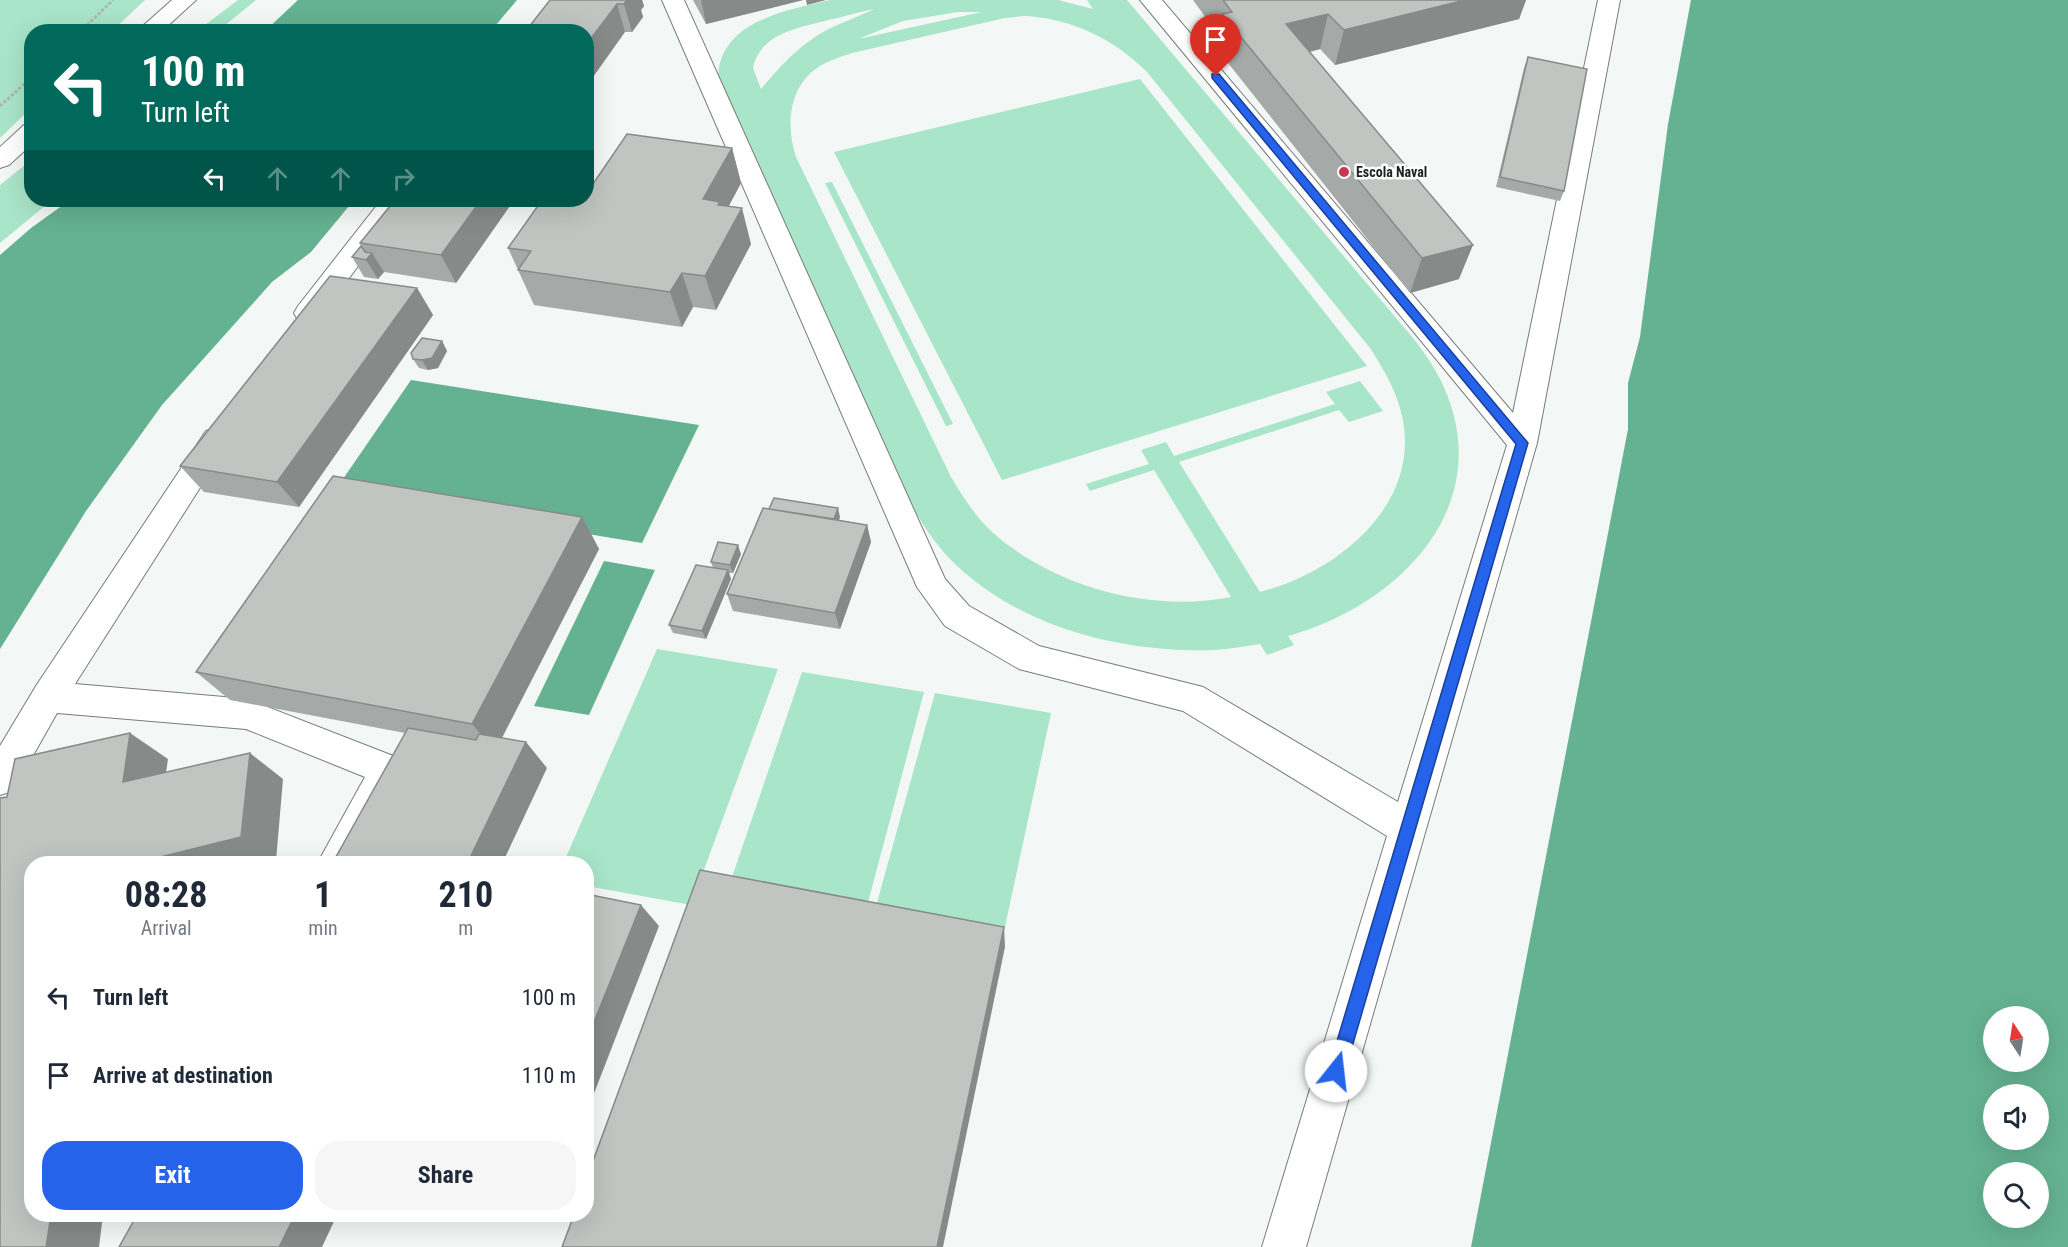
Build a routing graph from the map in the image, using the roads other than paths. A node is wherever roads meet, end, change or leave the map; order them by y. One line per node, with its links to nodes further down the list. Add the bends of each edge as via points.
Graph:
1 (185, 0): 5 (street)
2 (673, 0): 14 (street, via 933,587 957,616 1031,659 1191,698)
3 (1151, 0): 11 (street)
4 (1609, 0): 11 (street)
5 (156, 24)
6 (24, 138): 7 (street)
7 (0, 160)
8 (389, 207): 9 (street)
9 (295, 331)
10 (234, 413): 12 (street)
11 (1522, 443): 14 (street)
12 (48, 697): 13 (street); 15 (street, via 247,714 387,770)
13 (0, 779)
14 (1408, 828): 16 (street)
15 (340, 856)
16 (1284, 1247)

